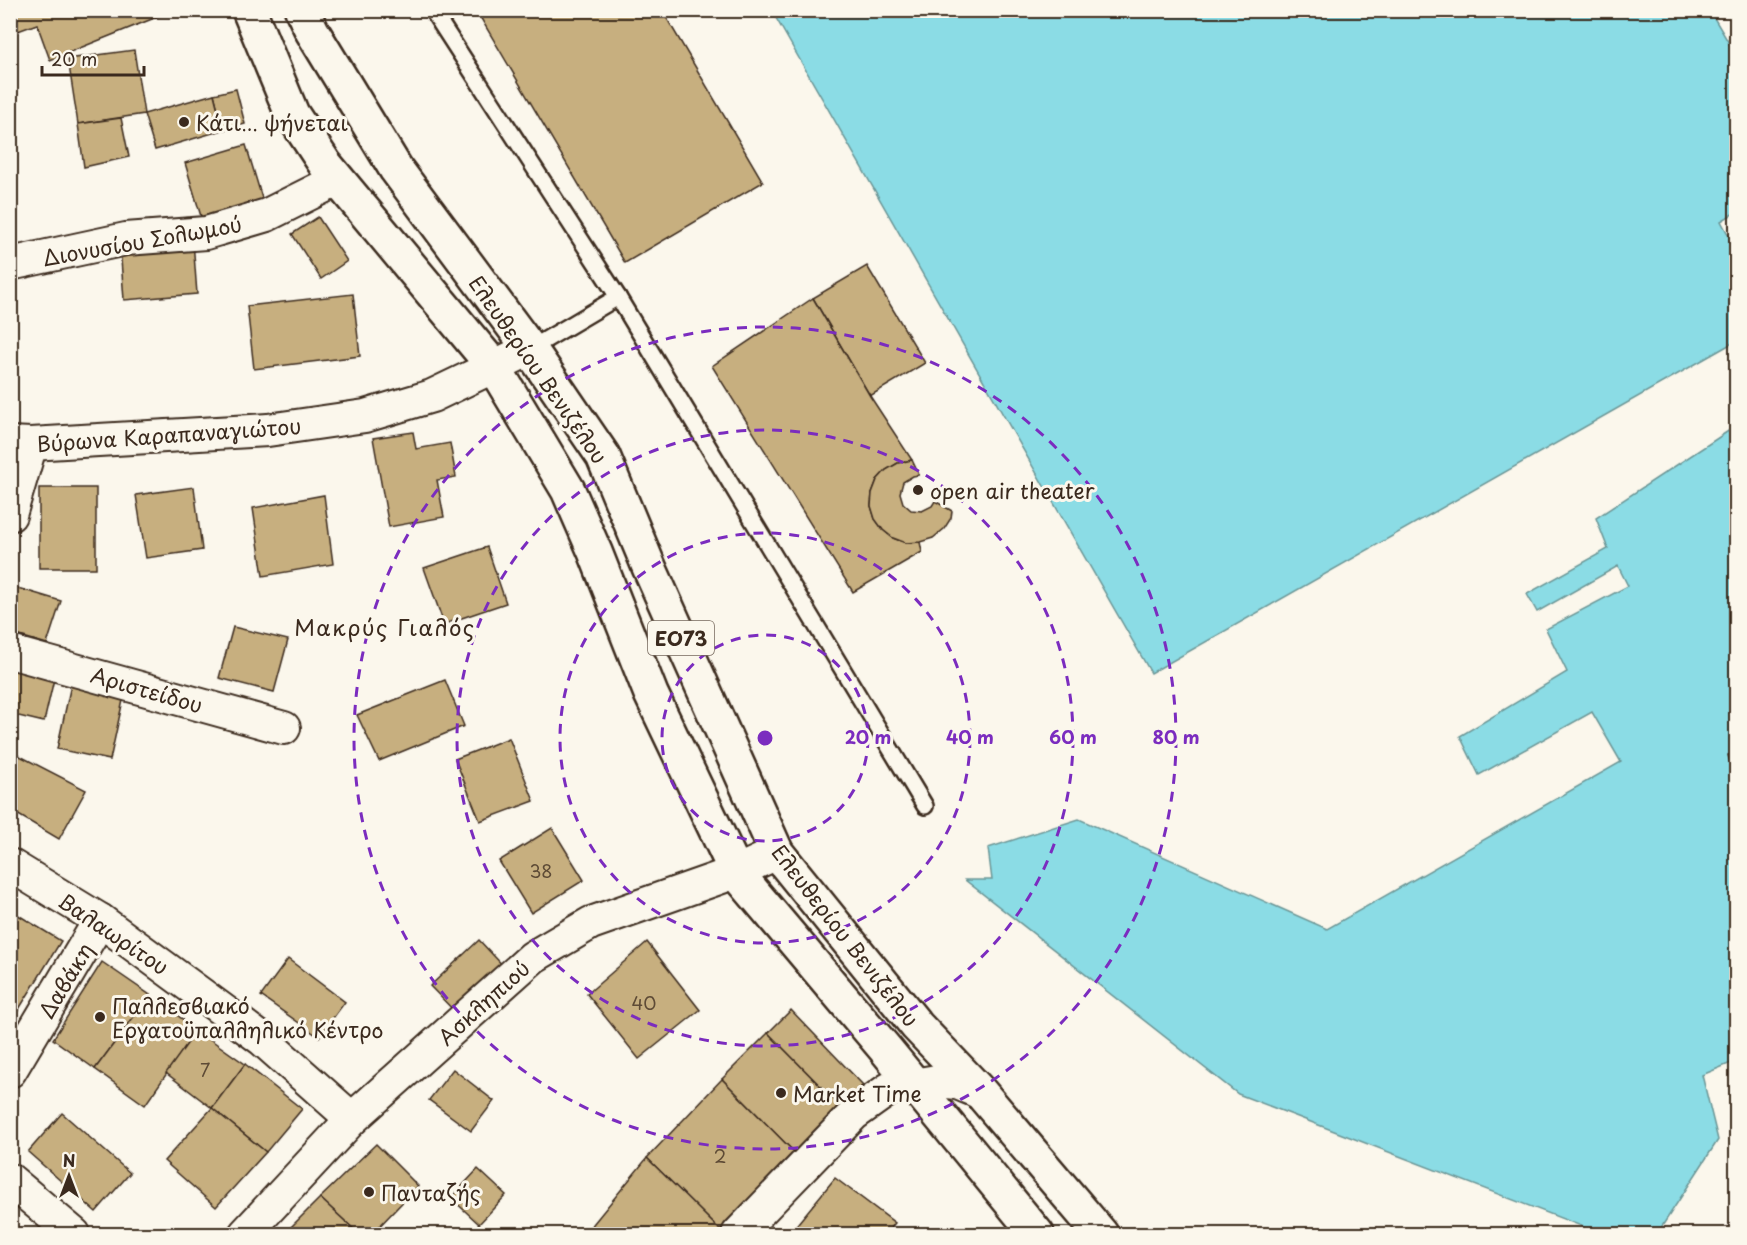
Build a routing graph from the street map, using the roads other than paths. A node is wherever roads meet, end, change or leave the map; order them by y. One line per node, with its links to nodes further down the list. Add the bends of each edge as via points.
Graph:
1 (249, 10): 4 (main road, Ελευθερίου Βενιζέλου / ΕΟ73, via 292,114)
2 (302, 10): 7 (main road, Ελευθερίου Βενιζέλου / ΕΟ73, via 396,169)
3 (432, 10): 6 (lane)
4 (337, 180): 5 (street, Διονυσίου Σολωμού, via 267,215 206,233 126,239); 8 (main road, Ελευθερίου Βενιζέλου / ΕΟ73)
5 (10, 264)
6 (618, 297): 7 (lane); 13 (lane)
7 (530, 349): 8 (street, Βύρωνα Καραπαναγιώτου); 14 (main road, Ελευθερίου Βενιζέλου / ΕΟ73, via 603,456)
8 (494, 367): 9 (street, Βύρωνα Καραπαναγιώτου, via 432,396 365,416 268,430); 16 (main road, Ελευθερίου Βενιζέλου / ΕΟ73, via 568,490 651,694)
9 (21, 443): 10 (street)
10 (10, 515)
11 (10, 652): 12 (street, Αριστείδου)
12 (284, 728)
13 (925, 806)
14 (777, 853): 16 (street, Ασκληπιού); 20 (main road, Ελευθερίου Βενιζέλου / ΕΟ73, via 916,1026)
15 (10, 865): 17 (street, Βαλαωρίτου)
16 (736, 872): 19 (main road, Ελευθερίου Βενιζέλου / ΕΟ73); 21 (street, Ασκληπιού, via 591,924 533,957)
17 (100, 920): 18 (street, Δαβάκη); 21 (street, Βαλαωρίτου, via 263,1040)
18 (10, 1071)
19 (914, 1084): 20 (street, via 957,1083); 25 (street, via 889,1089 854,1114); 26 (main road, Ελευθερίου Βενιζέλου / ΕΟ73)
20 (981, 1093): 27 (main road, Ελευθερίου Βενιζέλου / ΕΟ73)
21 (352, 1119): 24 (street, Ασκληπιού)
22 (10, 1180): 23 (street)
23 (74, 1234)
24 (245, 1234)
25 (738, 1234)
26 (1037, 1234)
27 (1101, 1234)

